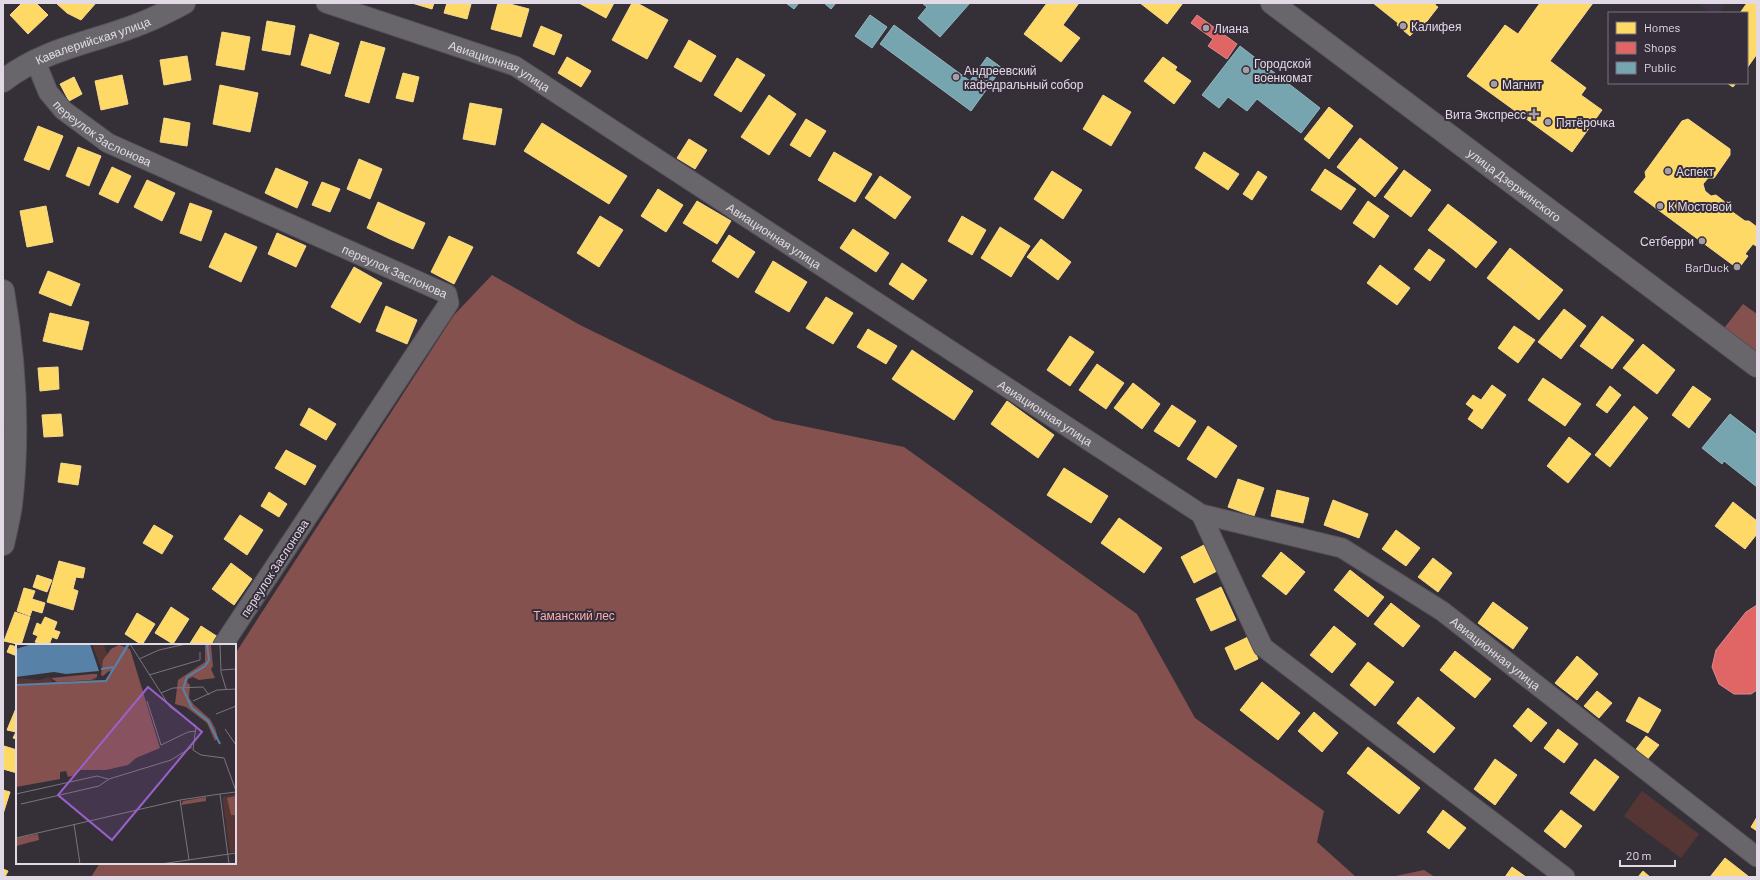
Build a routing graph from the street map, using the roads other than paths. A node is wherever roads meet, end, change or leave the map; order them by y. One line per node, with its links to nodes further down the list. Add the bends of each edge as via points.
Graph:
1 (184, 3): 4 (street, Кавалерийская улица, via 136,26 57,50)
2 (326, 3): 8 (street, Авиационная улица, via 515,66)
3 (1272, 3): 7 (street, улица Дзержинского)
4 (35, 60): 5 (street, Кавалерийская улица, via 17,69); 10 (street, переулок Заслонова, via 48,92 63,110 108,144 448,294 448,303)
5 (3, 81)
6 (3, 291): 9 (street, via 14,390 14,456 11,506)
7 (1757, 366)
8 (1201, 514): 11 (street, Авиационная улица, via 1342,548 1442,611); 12 (street, via 1262,647)
9 (3, 544)
10 (224, 644)
11 (1757, 857)
12 (1565, 877)

